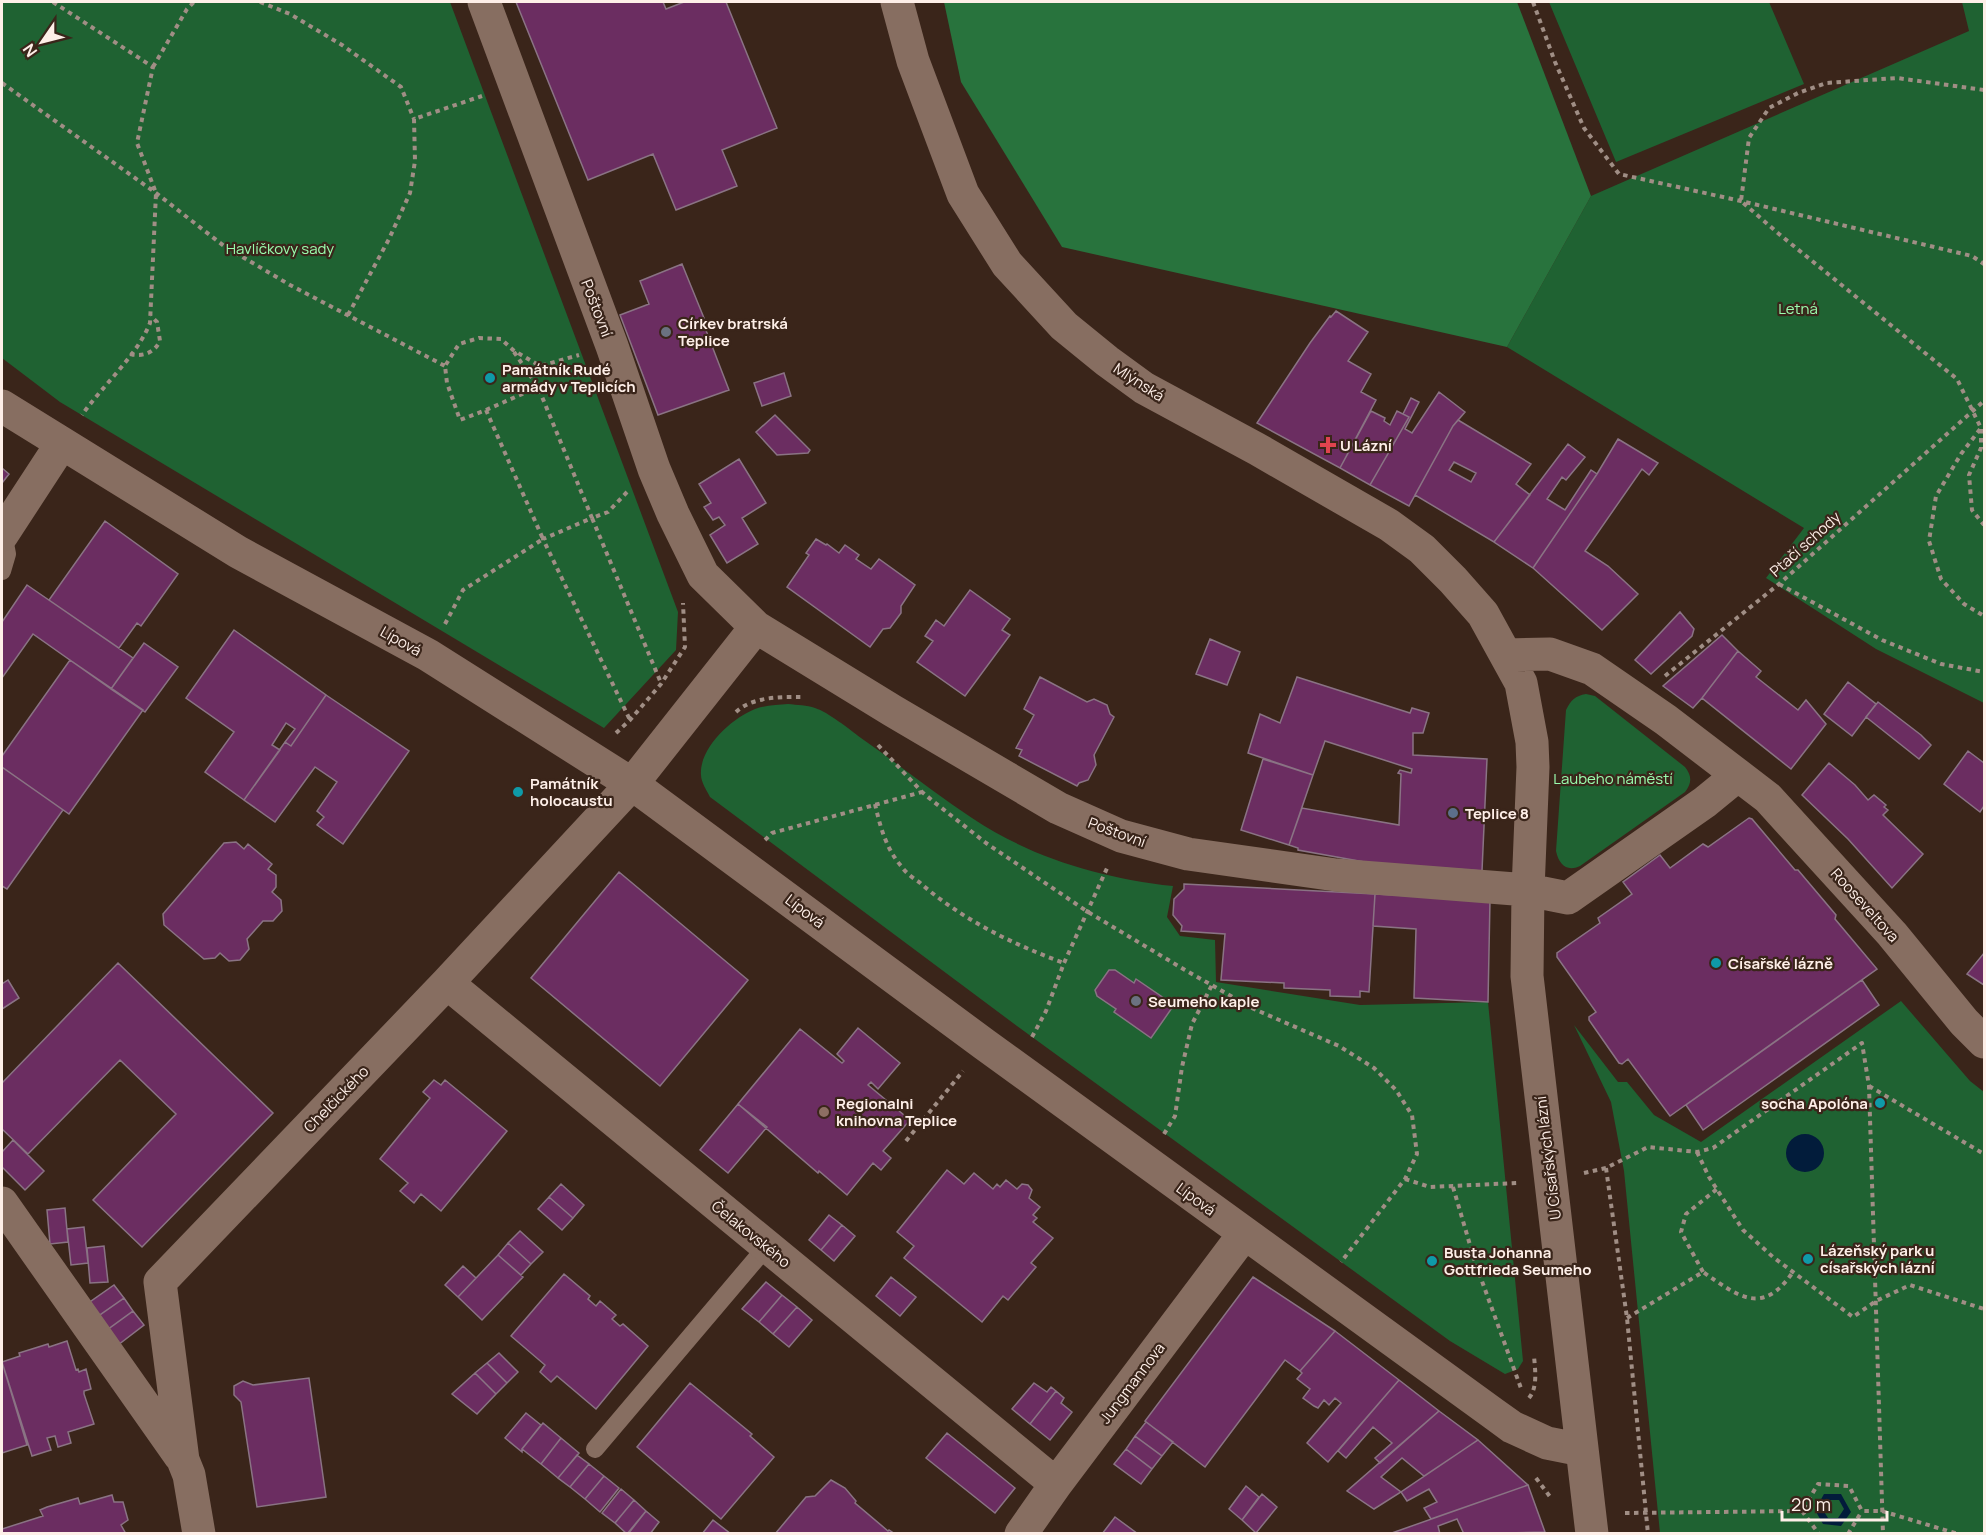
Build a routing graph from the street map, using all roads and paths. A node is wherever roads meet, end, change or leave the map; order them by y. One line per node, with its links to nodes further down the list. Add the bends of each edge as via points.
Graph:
1 (53, 2): 7 (path)
2 (194, 2): 7 (path)
3 (260, 2): 13 (path, via 290,14 342,45 401,87)
4 (484, 2): 39 (street, Poštovní, via 673,514 703,575)
5 (897, 2): 40 (street, Mlýnská, via 913,61 963,194 1007,264 1034,295 1064,326 1144,388 1389,525 1422,549 1483,614)
6 (1533, 2): 15 (path, via 1584,128 1618,174)
7 (153, 67): 14 (path, via 137,143)
8 (2, 83): 14 (path)
9 (478, 85): 11 (path)
10 (1984, 90): 15 (path, via 1897,78 1826,83 1798,93 1769,108 1749,138)
11 (482, 96): 12 (path); 13 (path)
12 (486, 106)
13 (414, 118): 17 (path, via 410,193)
14 (156, 193): 17 (path, via 224,246); 18 (path)
15 (1741, 201): 16 (path, via 1972,256); 27 (path, via 1957,379)
16 (1984, 264)
17 (348, 315): 22 (path)
18 (151, 316): 21 (path); 21 (path, via 157,322 160,341 148,353)
19 (576, 344): 20 (path, via 580,355 540,366)
20 (513, 350): 22 (path, via 501,339 479,338 459,344); 23 (path)
21 (130, 354): 29 (path)
22 (445, 366): 26 (path, via 460,420)
23 (538, 387): 26 (path); 31 (path)
24 (1984, 401): 27 (path, Ptačí schody)
25 (2, 406): 29 (street, Lípová)
26 (486, 410): 34 (path)
27 (1972, 412): 28 (path); 36 (path, Ptačí schody)
28 (1981, 428): 32 (path, via 1981,448 1969,475 1971,510); 38 (path, via 1936,496 1929,541 1941,579 1964,604)
29 (62, 443): 33 (street); 41 (street, Lípová, via 238,552)
30 (632, 486): 31 (path, via 608,512)
31 (592, 518): 34 (path); 43 (path)
32 (1984, 525)
33 (2, 534): 35 (lane, via 7,554)
34 (543, 539): 41 (path, via 463,590); 47 (path)
35 (2, 571)
36 (1779, 584): 42 (path, via 1882,640 1941,664); 45 (path, Ptačí schody)
37 (683, 596): 43 (path, via 685,647)
38 (1984, 616)
39 (756, 627): 51 (street); 54 (street, Poštovní, via 1058,807)
40 (1506, 654): 45 (street, via 1550,654 1592,669); 56 (street, via 1521,683 1532,742)
41 (428, 656): 49 (street, Lípová)
42 (1984, 672)
43 (661, 684): 47 (path)
44 (806, 697): 46 (path, via 770,697 740,708)
45 (1636, 699): 50 (street)
46 (732, 716)
47 (630, 720): 49 (path)
48 (877, 744): 52 (path)
49 (589, 758): 51 (street, Lípová)
50 (1738, 775): 56 (street, via 1706,802 1568,898); 61 (street, Rooseveltova, via 1768,798)
51 (632, 784): 55 (street, Lípová); 59 (street, Chelčického)
52 (922, 792): 53 (path); 57 (path, via 986,843)
53 (875, 804): 55 (path, via 772,832); 58 (path, via 882,835 901,867 939,900 984,927)
54 (1121, 836): 56 (street, Poštovní, via 1188,854 1336,875); 57 (path)
55 (740, 864): 62 (street, Lípová)
56 (1528, 890): 72 (street, U Císařských lázní, via 1527,976)
57 (1088, 912): 58 (path); 60 (path)
58 (1064, 963): 63 (path, via 1046,1011)
59 (447, 983): 77 (street, Čelakovského); 87 (street, Chelčického, via 160,1282)
60 (1212, 985): 68 (path, via 1192,1024 1175,1116); 71 (path, via 1254,1009 1339,1046 1374,1068 1396,1090 1412,1115 1418,1154)
61 (1984, 1041)
62 (984, 1044): 63 (street, Lípová); 65 (path)
63 (1017, 1067): 68 (street, Lípová)
64 (1869, 1086): 66 (path, via 1862,1043 1713,1148); 67 (path); 81 (path)
65 (906, 1141)
66 (1697, 1152): 69 (path, via 1648,1147); 74 (path)
67 (1984, 1154)
68 (1147, 1163): 76 (street, Lípová)
69 (1616, 1164)
70 (1606, 1168): 83 (path)
71 (1405, 1179): 73 (path, via 1430,1187); 80 (path)
72 (1551, 1181): 73 (path); 86 (street, U Císařských lázní)
73 (1453, 1187): 84 (path, via 1475,1262 1526,1403)
74 (1717, 1189): 78 (path, via 1686,1214 1681,1232); 79 (path, via 1743,1230)
75 (2, 1203): 87 (street, Chelčického)
76 (1244, 1234): 80 (street, Lípová); 88 (street, Jungmannova)
77 (767, 1246): 85 (lane); 88 (street, Čelakovského)
78 (1702, 1272): 79 (path, via 1751,1299 1768,1297 1784,1286); 83 (path)
79 (1794, 1272): 81 (path, via 1853,1317)
80 (1321, 1290): 84 (street, Lípová)
81 (1876, 1301): 82 (path, via 1910,1285); 89 (path)
82 (1984, 1309)
83 (1627, 1318): 92 (path)
84 (1512, 1427): 86 (street, Lípová, via 1547,1443)
85 (595, 1449)
86 (1582, 1450): 93 (street, U Císařských lázní)
87 (183, 1460): 94 (street, Chelčického)
88 (1056, 1484): 95 (street, Jungmannova)
89 (1882, 1510): 91 (path); 99 (path); 100 (path)
90 (1802, 1511): 91 (path, via 1818,1484 1849,1485); 92 (path); 97 (path)
91 (1862, 1511): 98 (path)
92 (1646, 1513): 93 (path); 96 (path)
93 (1591, 1524)
94 (199, 1533)
95 (1021, 1533)
96 (1648, 1533)
97 (1819, 1533)
98 (1848, 1533)
99 (1883, 1533)
100 (1958, 1533)

